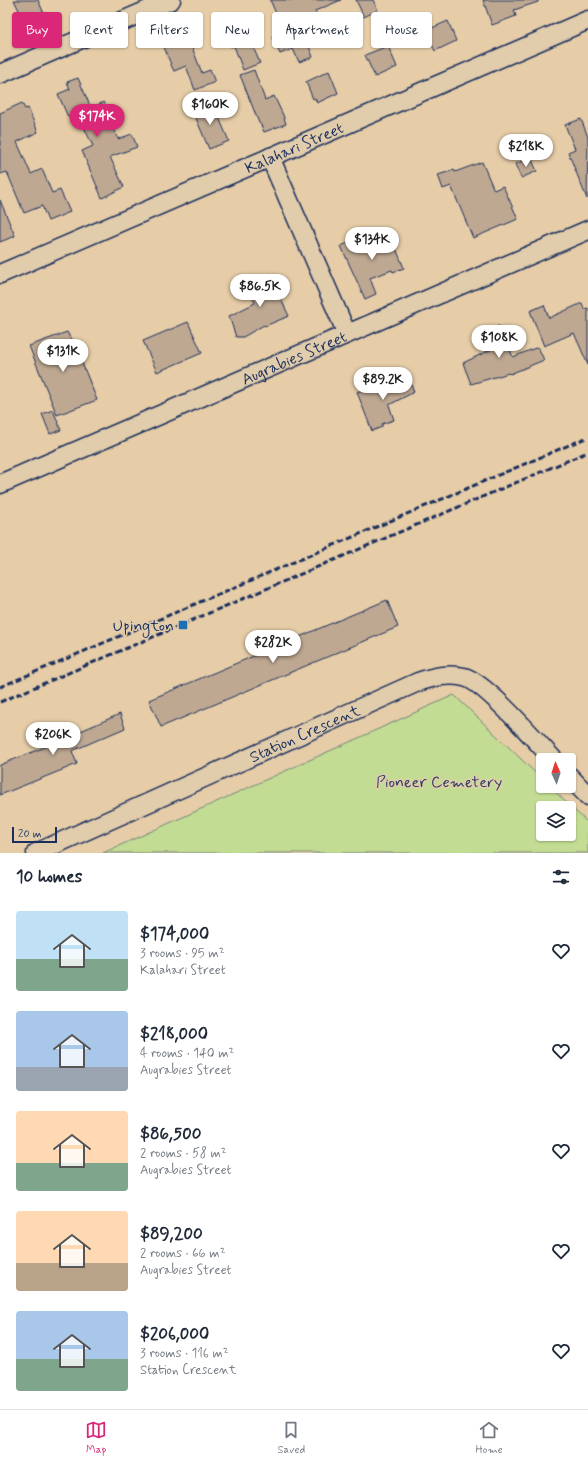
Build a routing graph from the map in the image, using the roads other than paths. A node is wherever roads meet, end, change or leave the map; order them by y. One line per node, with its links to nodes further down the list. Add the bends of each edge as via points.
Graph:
1 (172, 0): 3 (street)
2 (588, 20): 4 (street, Kalahari Street)
3 (0, 74)
4 (270, 157): 6 (street, Kalahari Street); 7 (street)
5 (588, 230): 7 (street, Augrabies Street)
6 (0, 274)
7 (347, 334): 8 (street, Augrabies Street)
8 (0, 484)
9 (547, 753): 12 (street, Station Crescent, via 494,697 476,682 464,677 439,676 418,682)
10 (576, 783): 11 (street)
11 (588, 796)
12 (36, 853)

